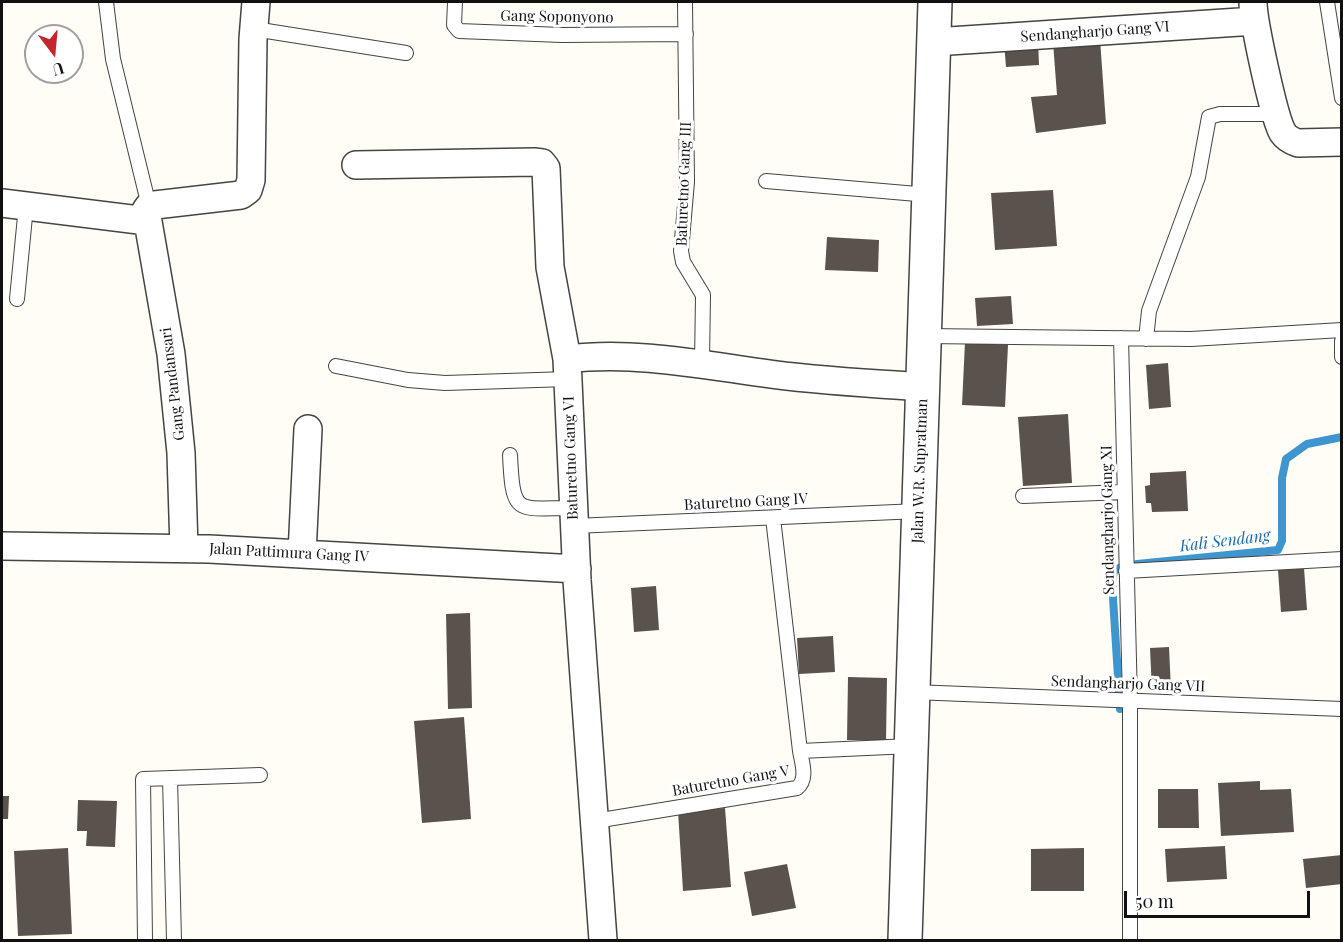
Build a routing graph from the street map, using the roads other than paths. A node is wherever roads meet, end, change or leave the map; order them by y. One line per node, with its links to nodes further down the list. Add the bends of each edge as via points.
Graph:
1 (106, 2): 19 (lane, via 113,59)
2 (256, 2): 8 (street)
3 (455, 2): 9 (lane, Gang Soponyono, via 454,25 459,31)
4 (686, 2): 9 (lane, Baturetno Gang III)
5 (935, 2): 10 (street, Jalan W.R. Supratman)
6 (1327, 2): 12 (lane)
7 (1254, 11): 10 (street, Sendangharjo Gang VI); 13 (street, Sendangharjo Gang VI)
8 (254, 29): 11 (lane); 19 (street, via 248,190 241,195)
9 (686, 34): 27 (lane, Baturetno Gang III, via 687,182 681,251 683,262 703,294)
10 (934, 42): 17 (street, Jalan W.R. Supratman)
11 (406, 53)
12 (1341, 98)
13 (1276, 114): 14 (street, Sendangharjo Gang VI, via 1283,132 1292,141); 24 (lane, via 1209,117 1198,177 1149,311)
14 (1341, 142)
15 (357, 165): 29 (street, Baturetno Gang VI, via 542,164 546,173 550,267)
16 (766, 181): 17 (lane)
17 (929, 195): 22 (street, Jalan W.R. Supratman)
18 (14, 204): 19 (street); 20 (lane)
19 (148, 214): 39 (street, Gang Pandansari, via 172,364 182,463)
20 (17, 299)
21 (1341, 330): 24 (lane)
22 (924, 336): 23 (lane); 30 (street, Jalan W.R. Supratman)
23 (1121, 338): 24 (lane); 33 (lane, Sendangharjo Gang XI)
24 (1146, 339)
25 (1341, 340): 26 (lane)
26 (1341, 357)
27 (702, 363): 29 (street, via 618,357); 30 (street, via 790,377)
28 (336, 366): 29 (lane, via 408,380 464,383)
29 (567, 369): 36 (street, Baturetno Gang VI)
30 (923, 387): 35 (street, Jalan W.R. Supratman)
31 (308, 429): 40 (street)
32 (510, 455): 36 (lane, Baturetno Gang IV, via 512,491 520,506)
33 (1124, 492): 34 (lane); 43 (lane, Sendangharjo Gang XI)
34 (1023, 496)
35 (919, 511): 37 (lane, Baturetno Gang IV); 44 (street, Jalan W.R. Supratman)
36 (574, 517): 37 (lane, Baturetno Gang IV); 42 (street, Baturetno Gang VI)
37 (773, 518): 48 (lane)
38 (2, 546): 39 (street, Jalan Pattimura Gang IV)
39 (184, 548): 40 (street, Jalan Pattimura Gang IV)
40 (302, 554): 42 (street, Jalan Pattimura Gang IV)
41 (1341, 559): 43 (lane)
42 (577, 569): 51 (street, Baturetno Gang VI)
43 (1126, 571): 45 (lane, Sendangharjo Gang XI)
44 (913, 692): 45 (lane, Sendangharjo Gang VII); 47 (street, Jalan W.R. Supratman)
45 (1121, 700): 46 (lane, Sendangharjo Gang VII); 56 (lane, Sendangharjo Gang XI)
46 (1341, 709)
47 (911, 746): 48 (lane, Baturetno Gang V); 55 (street, Jalan W.R. Supratman)
48 (800, 751): 51 (lane, Baturetno Gang V, via 803,780 797,788)
49 (260, 776): 50 (lane)
50 (170, 778): 52 (lane, via 143,779); 53 (lane)
51 (594, 821): 54 (street, Baturetno Gang VI)
52 (146, 940)
53 (174, 940)
54 (603, 940)
55 (905, 940)
56 (1130, 940)

